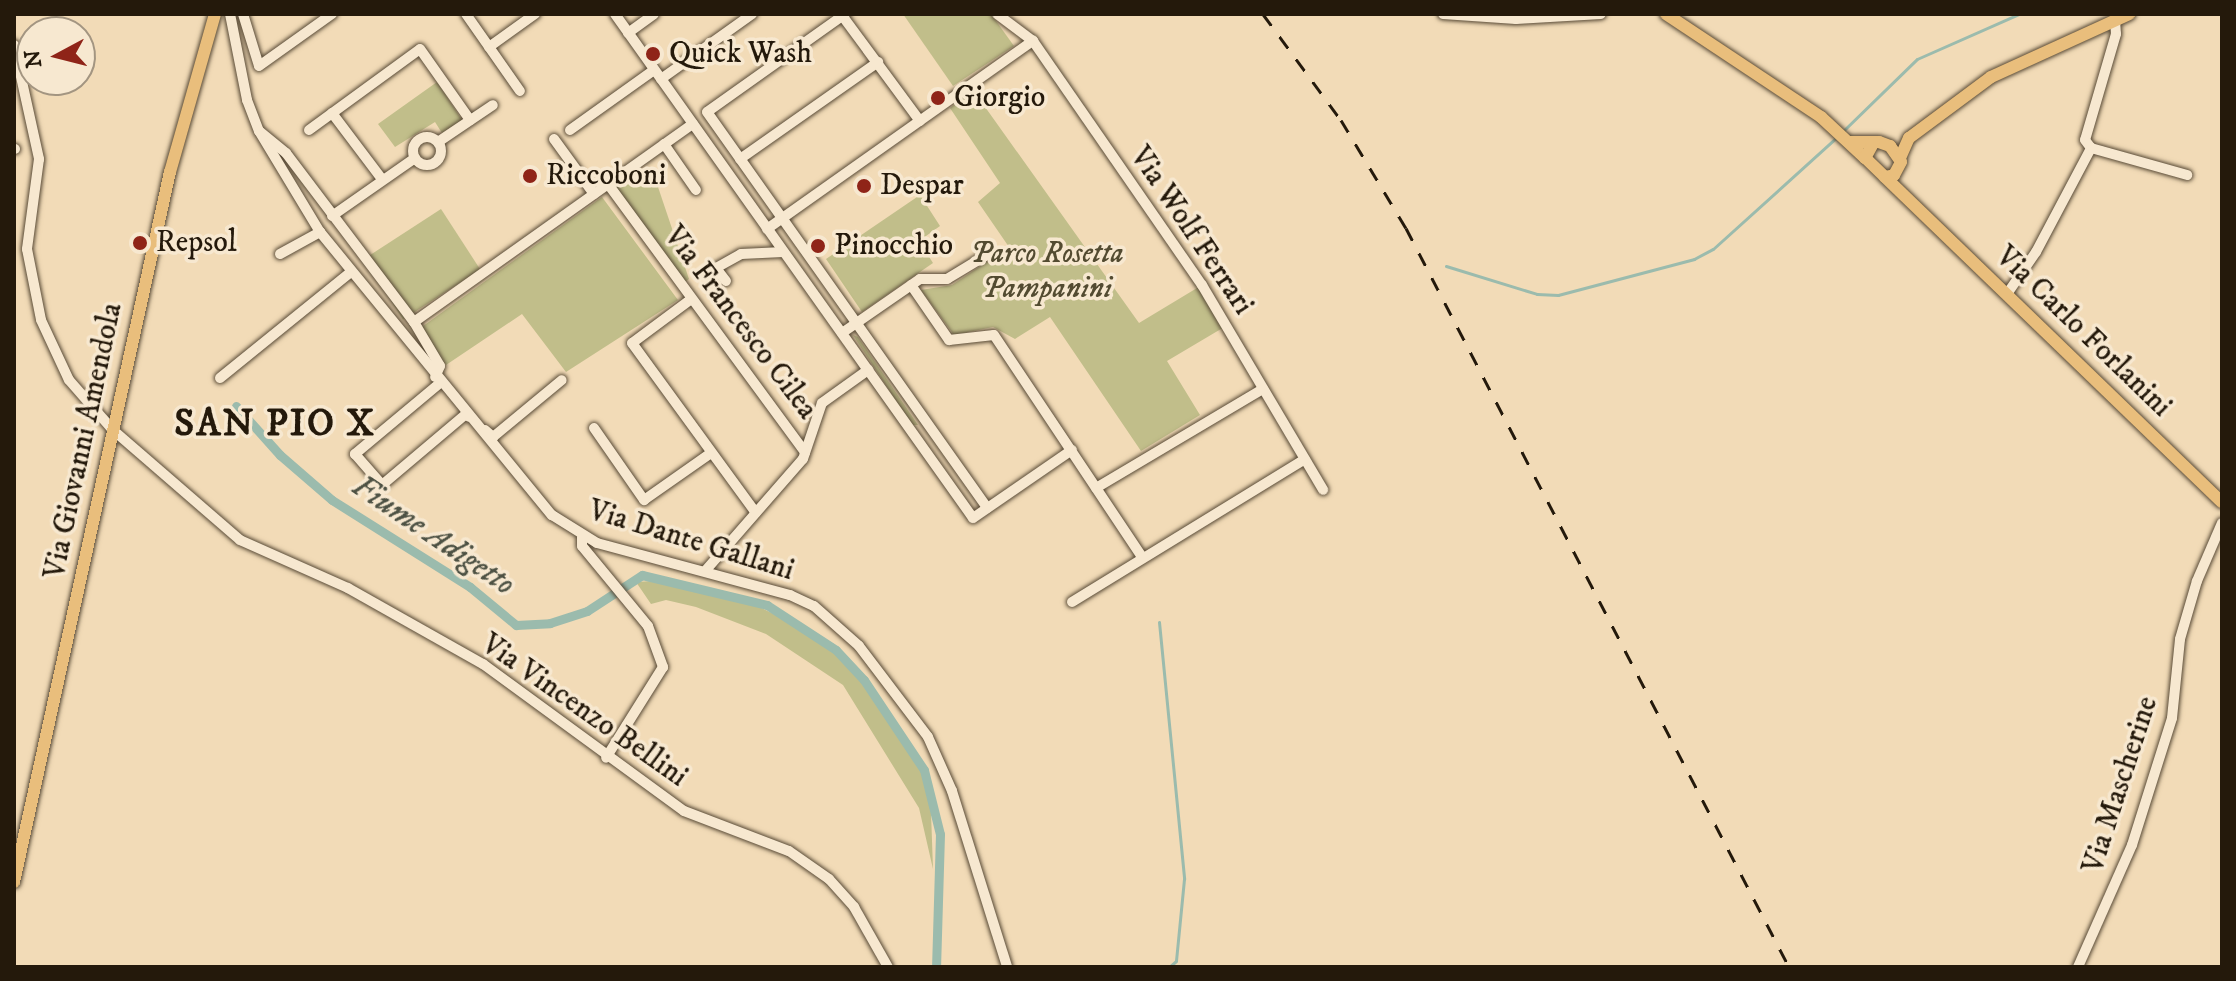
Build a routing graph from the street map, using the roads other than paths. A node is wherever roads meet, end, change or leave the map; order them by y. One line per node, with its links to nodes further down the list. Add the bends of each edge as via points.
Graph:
1 (215, 14): 74 (main road, Via Giovanni Amendola, via 178,137)
2 (230, 14): 31 (street, Via Dante Gallani, via 247,100)
3 (243, 14): 4 (street, via 259,66)
4 (332, 14)
5 (466, 14): 20 (street)
6 (535, 14): 20 (street)
7 (615, 14): 17 (street)
8 (654, 14): 17 (street)
9 (752, 14): 22 (street)
10 (997, 14): 18 (street, Via Wolf Ferrari)
11 (1443, 14): 12 (street, via 1516,19)
12 (1601, 14)
13 (1666, 14): 32 (main road)
14 (2129, 14): 16 (main road)
15 (843, 15): 21 (street); 41 (street, via 707,112)
16 (2115, 20): 33 (main road, via 1991,77); 38 (street, via 2116,34 2086,132)
17 (628, 33): 22 (street)
18 (1033, 41): 27 (street); 70 (street, Via Wolf Ferrari, via 1202,285)
19 (14, 45): 74 (street, Via Vincenzo Bellini, via 39,159 27,249 41,320 69,380)
20 (489, 47): 23 (street)
21 (878, 62): 27 (street); 41 (street)
22 (658, 75): 28 (street); 30 (street)
23 (520, 91)
24 (493, 105): 26 (street)
25 (332, 113): 26 (street, via 420,49); 29 (street); 46 (street)
26 (470, 120): 35 (street)
27 (920, 121): 52 (street)
28 (693, 124): 37 (street); 43 (street)
29 (309, 130)
30 (570, 130)
31 (259, 131): 51 (street, via 286,153); 54 (street, Via Dante Gallani)
32 (1842, 136): 36 (main road); 40 (main road, Via Carlo Forlanini)
33 (1909, 138): 36 (main road); 42 (main road)
34 (554, 139): 49 (street)
35 (438, 142): 39 (street, via 425,137 417,141); 39 (street, via 442,151 435,163 422,165)
36 (1880, 143): 40 (main road); 42 (main road)
37 (664, 144): 47 (street); 48 (street)
38 (2091, 148): 44 (street); 61 (street, via 2036,252)
39 (415, 158): 46 (street)
40 (1865, 158): 45 (main road, Via Carlo Forlanini)
41 (742, 162): 43 (street); 52 (street)
42 (1901, 163): 45 (main road); 50 (main road)
43 (722, 166): 53 (street)
44 (2187, 175)
45 (1885, 177): 50 (main road, Via Carlo Forlanini)
46 (382, 179): 51 (street)
47 (608, 184): 49 (street); 62 (street, Via Francesco Cilea)
48 (696, 190)
49 (594, 194): 63 (street)
50 (1909, 198): 61 (main road, Via Carlo Forlanini)
51 (332, 216): 63 (street)
52 (782, 219): 53 (street); 64 (street)
53 (767, 229): 55 (street)
54 (320, 232): 57 (street); 58 (street, Via Dante Gallani)
55 (783, 252): 59 (street, via 741,254 716,268); 65 (street)
56 (990, 253): 60 (street, via 947,279 920,279)
57 (280, 254)
58 (351, 272): 67 (street); 68 (street, Via Dante Gallani)
59 (726, 281)
60 (911, 285): 64 (street); 76 (street, via 949,340 994,335)
61 (2007, 294): 82 (main road, Via Carlo Forlanini)
62 (690, 300): 77 (street, Via Francesco Cilea); 78 (street, via 632,343)
63 (414, 322): 68 (street, via 440,366)
64 (857, 325): 65 (street); 73 (street)
65 (842, 333): 66 (street)
66 (868, 370): 75 (street); 77 (street, via 822,403)
67 (220, 378)
68 (438, 380): 71 (street, Via Dante Gallani); 71 (street, via 355,454 382,485)
69 (562, 380): 71 (street, via 493,437)
70 (1263, 389): 79 (street, Via Wolf Ferrari); 80 (street)
71 (466, 414): 86 (street, Via Dante Gallani, via 546,508)
72 (594, 428): 78 (street, via 644,500)
73 (930, 428): 75 (street); 83 (street)
74 (113, 430): 90 (street, Via Vincenzo Bellini, via 240,540 348,588 483,664); 91 (main road, Via Giovanni Amendola)
75 (916, 438): 83 (street, via 973,518)
76 (1072, 450): 80 (street); 83 (street)
77 (805, 452): 84 (street)
78 (711, 453): 84 (street)
79 (1305, 459): 81 (street, Via Wolf Ferrari); 87 (street)
80 (1096, 488): 87 (street)
81 (1323, 490)
82 (2222, 502)
83 (987, 508)
84 (756, 513): 88 (street)
85 (2222, 523): 95 (street, Via Mascherine, via 2180,639 2172,718 2132,845)
86 (582, 537): 88 (street, Via Dante Gallani); 90 (street, via 582,546 648,626 663,667)
87 (1142, 557): 89 (street)
88 (706, 570): 94 (street, Via Dante Gallani, via 814,606 859,646 896,693 928,737 952,791)
89 (1072, 602)
90 (606, 758): 93 (street, Via Vincenzo Bellini, via 684,811 789,851 829,879 854,907)
91 (18, 846): 92 (main road, Via Giovanni Amendola)
92 (14, 882)
93 (888, 967)
94 (1007, 967)
95 (2078, 967)

